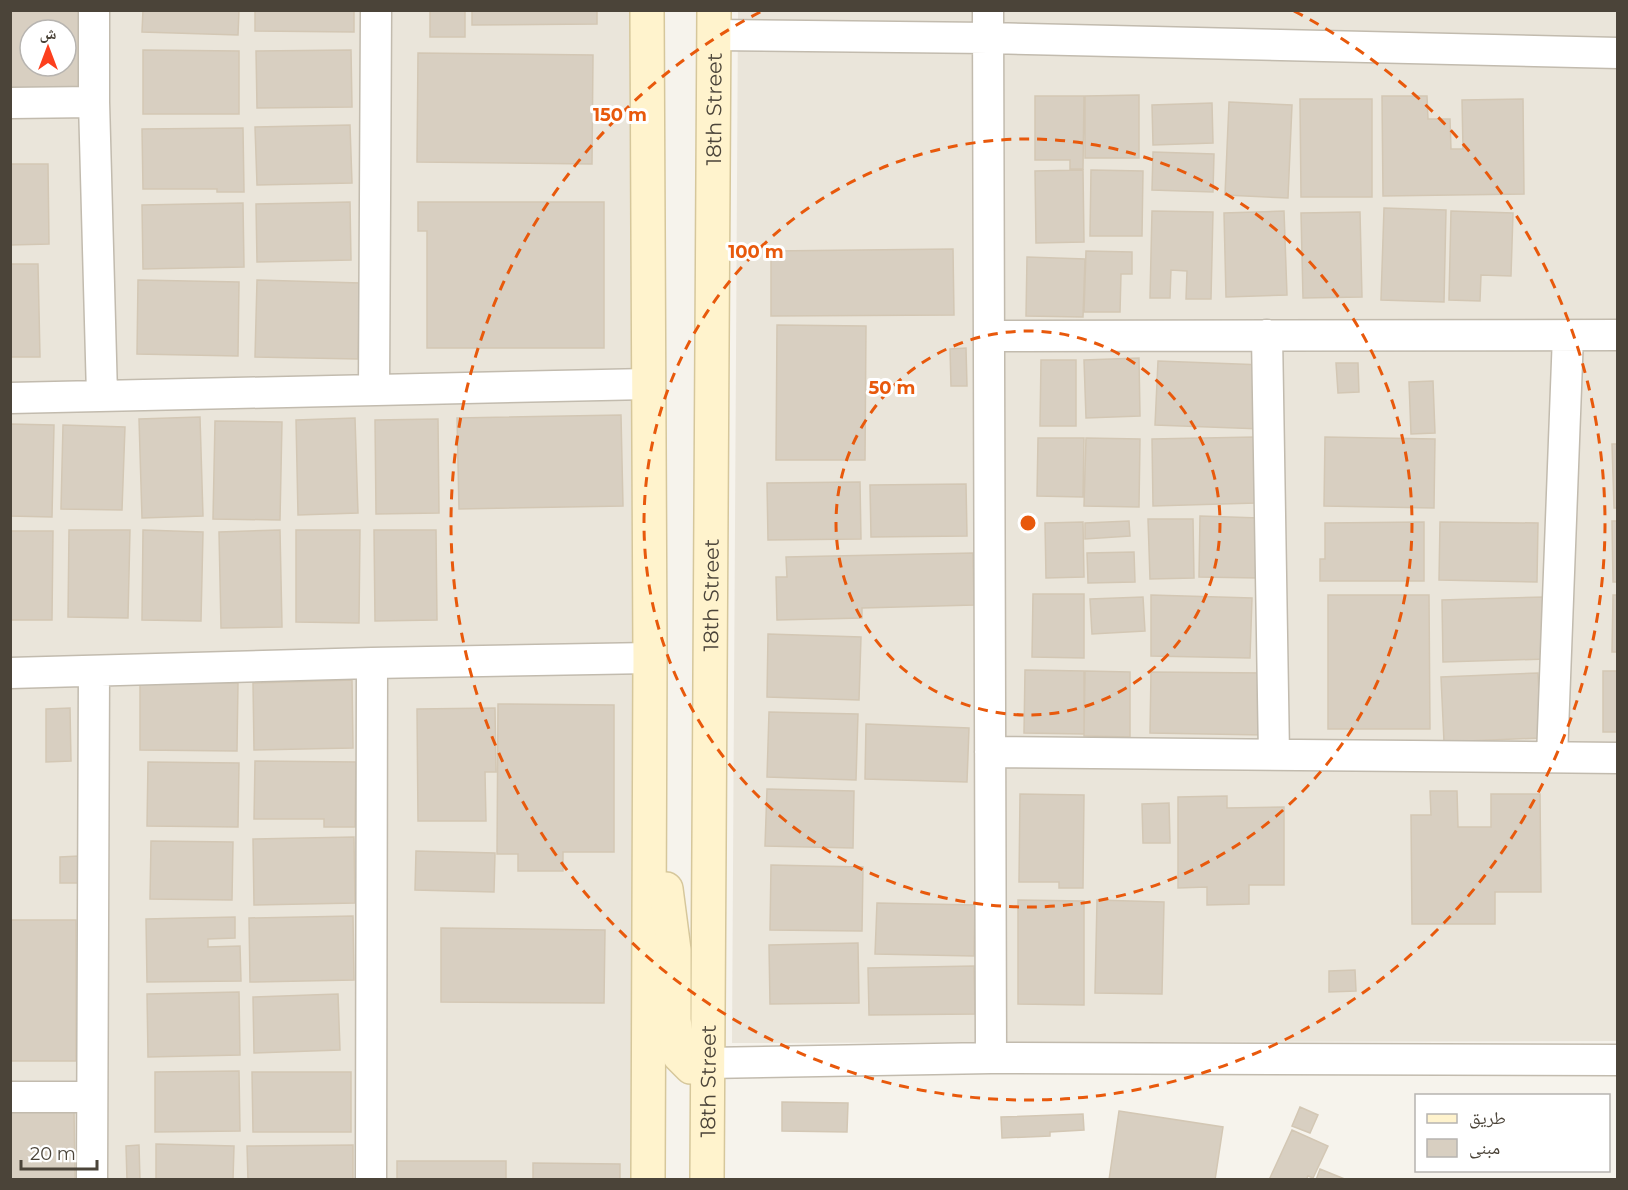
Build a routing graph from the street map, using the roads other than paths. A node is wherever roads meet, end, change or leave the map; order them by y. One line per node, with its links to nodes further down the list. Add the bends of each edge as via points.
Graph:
1 (94, 10): 7 (street)
2 (376, 10): 14 (street)
3 (647, 10): 13 (street)
4 (714, 23): 5 (street); 28 (street, 18th Street)
5 (988, 24): 6 (street); 12 (street)
6 (1617, 53)
7 (94, 102): 8 (street); 15 (street)
8 (10, 103)
9 (1267, 335): 10 (street); 12 (street); 22 (street)
10 (1568, 335): 11 (street); 23 (street)
11 (1617, 335)
12 (989, 336): 21 (street)
13 (648, 384): 14 (street); 17 (street)
14 (374, 389): 15 (street)
15 (102, 395): 16 (street)
16 (10, 398)
17 (650, 658): 18 (street); 25 (street)
18 (372, 663): 19 (street); 32 (street)
19 (94, 672): 20 (street); 30 (street)
20 (10, 674)
21 (990, 752): 22 (street); 26 (street)
22 (1274, 754): 23 (street)
23 (1551, 757): 24 (street)
24 (1617, 758)
25 (650, 771): 28 (street, via 674,950 674,1020 679,1055 691,1067); 33 (street)
26 (990, 1058): 27 (street); 28 (street)
27 (1617, 1060)
28 (707, 1063): 34 (street, 18th Street)
29 (10, 1097): 30 (street)
30 (92, 1097): 31 (street)
31 (92, 1179)
32 (371, 1179)
33 (648, 1179)
34 (707, 1179)

